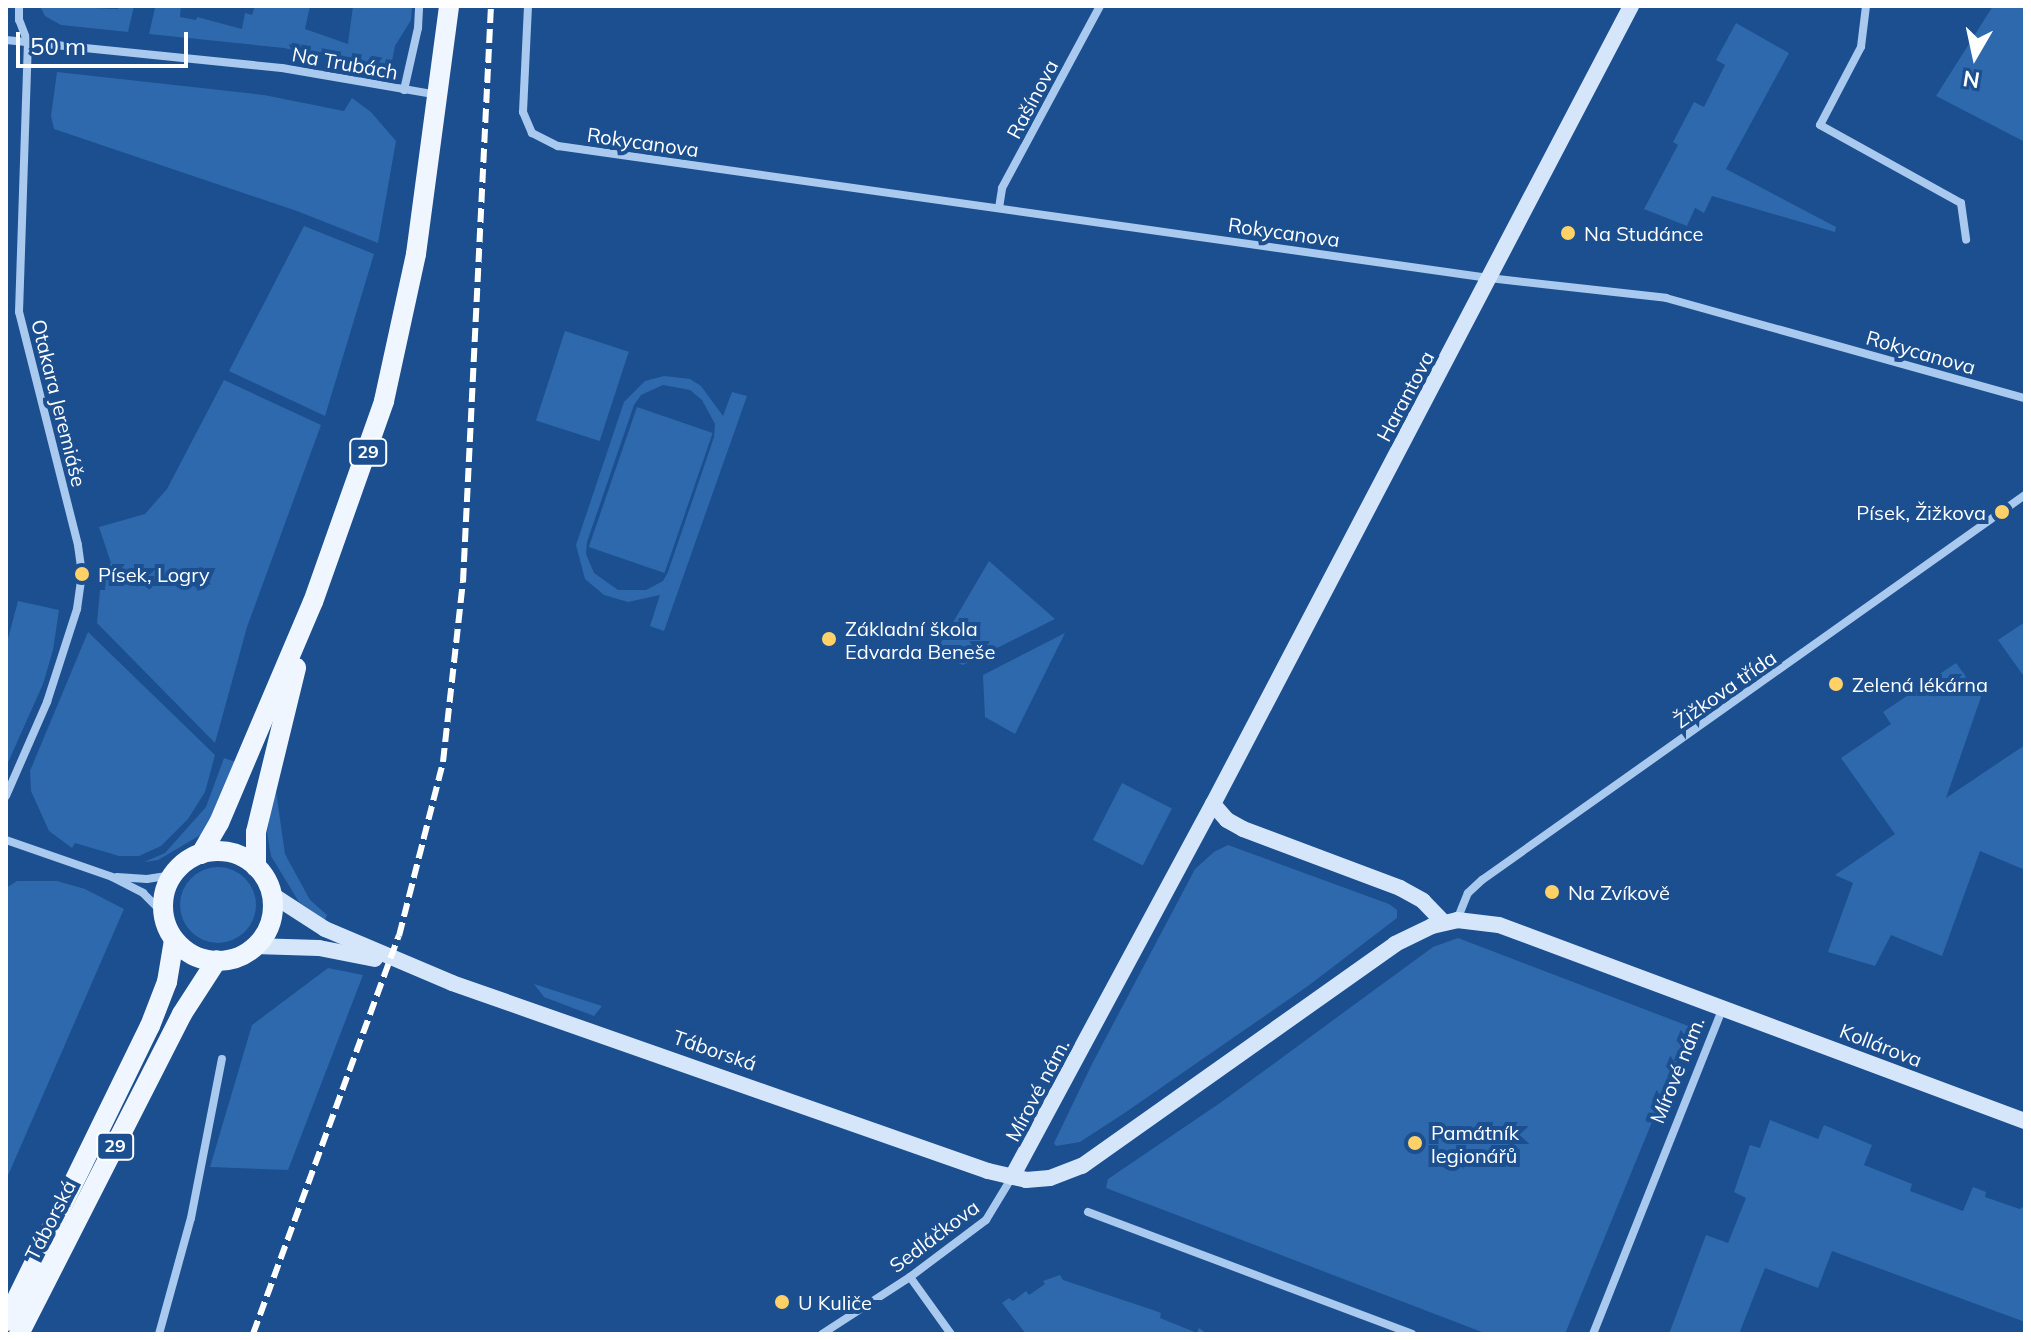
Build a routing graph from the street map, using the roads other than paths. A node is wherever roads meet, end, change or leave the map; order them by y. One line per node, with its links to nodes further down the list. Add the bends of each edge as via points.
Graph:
1 (19, 6): 9 (street, Otakara Jeremiáše)
2 (419, 6): 10 (street)
3 (449, 6): 11 (main road, 29)
4 (528, 6): 12 (street, Rokycanova, via 523,112 532,133 568,147)
5 (1100, 6): 12 (street, Rašínova, via 1002,188)
6 (1631, 6): 14 (main road, Harantova)
7 (1866, 6): 13 (street, via 1861,47 1820,125 1961,203)
8 (6, 40): 9 (street, Na Trubách)
9 (28, 43): 10 (street, Na Trubách, via 282,68); 18 (street, Otakara Jeremiáše, via 19,312 82,574 77,609 47,702)
10 (404, 90): 11 (street, Na Trubách)
11 (439, 95): 17 (main road, 29, via 416,254 384,401)
12 (999, 208): 14 (street, Rokycanova)
13 (1966, 240)
14 (1489, 278): 15 (street, Rokycanova, via 1666,298); 19 (main road, Harantova)
15 (2025, 398)
16 (2025, 495): 27 (street, Žižkova třída, via 1503,864 1474,887)
17 (313, 602): 21 (main road, 29); 22 (main road, 29, via 256,832)
18 (6, 796)
19 (1213, 804): 27 (main road, via 1243,829 1400,888); 35 (main road, Mírové nám.)
20 (6, 840): 24 (street)
21 (201, 854): 22 (main road, via 230,854); 23 (main road, 29)
22 (256, 867): 25 (main road)
23 (172, 875): 24 (street); 26 (main road)
24 (112, 877): 26 (street, via 143,893)
25 (274, 896): 29 (main road, via 268,927); 31 (main road, Táborská, via 303,918)
26 (163, 913): 28 (main road)
27 (1450, 921): 32 (main road, Mírové nám., via 1499,925); 35 (main road, via 1395,944 1082,1166 1050,1178)
28 (174, 940): 30 (main road, via 197,956); 38 (main road, Táborská / 29, via 167,982 150,1026)
29 (254, 946): 30 (main road); 31 (main road, Táborská, via 319,948)
30 (217, 960): 39 (main road, Táborská / 29, via 182,1014)
31 (403, 964): 35 (main road, Táborská)
32 (1724, 1007): 34 (main road, Kollárova); 44 (street, Mírové nám.)
33 (222, 1059): 40 (street, via 191,1218)
34 (2025, 1121)
35 (1012, 1177): 37 (street, Sedláčkova, via 986,1220)
36 (1088, 1212): 43 (street)
37 (910, 1277): 41 (street, Sedláčkova); 42 (street)
38 (6, 1321)
39 (19, 1334)
40 (159, 1334)
41 (822, 1334)
42 (951, 1334)
43 (1412, 1334)
44 (1593, 1334)

